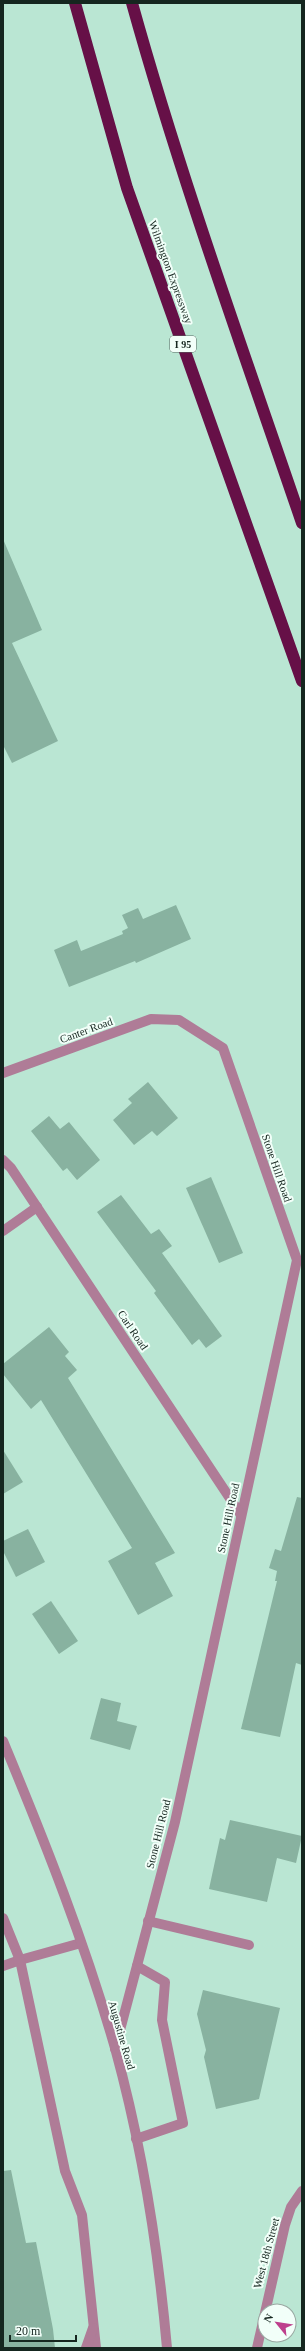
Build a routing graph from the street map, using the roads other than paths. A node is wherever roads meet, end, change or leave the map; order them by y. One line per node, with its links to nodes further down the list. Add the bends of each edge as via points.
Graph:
1 (75, 3): 4 (highway, Wilmington Expressway / I 95, via 127,188)
2 (132, 3): 3 (highway, via 182,172)
3 (302, 523)
4 (302, 681)
5 (179, 1020): 6 (street, Canter Road, via 151,1019); 10 (street, Stone Hill Road, via 222,1048 296,1260)
6 (3, 1073)
7 (3, 1160): 8 (street, Carl Road)
8 (37, 1206): 9 (street); 10 (street, Carl Road)
9 (3, 1231)
10 (241, 1515): 13 (street, Stone Hill Road, via 175,1822)
11 (3, 1741): 14 (street, Augustine Road, via 48,1850)
12 (3, 1918): 16 (street)
13 (148, 1921): 15 (street); 18 (street, Stone Hill Road)
14 (82, 1943): 16 (street); 19 (street, Augustine Road)
15 (249, 1945)
16 (20, 1960): 17 (street); 22 (street, via 65,2171 82,2215)
17 (3, 1966)
18 (137, 1966): 19 (street, Stone Hill Road); 20 (street, via 165,1982 162,2020 183,2123)
19 (115, 2049): 20 (street, Augustine Road)
20 (136, 2139): 25 (street, Augustine Road, via 160,2276)
21 (302, 2191): 26 (street, West 18th Street, via 291,2207 285,2225)
22 (95, 2324): 23 (street); 24 (street)
23 (86, 2348)
24 (96, 2348)
25 (167, 2348)
26 (257, 2348)

